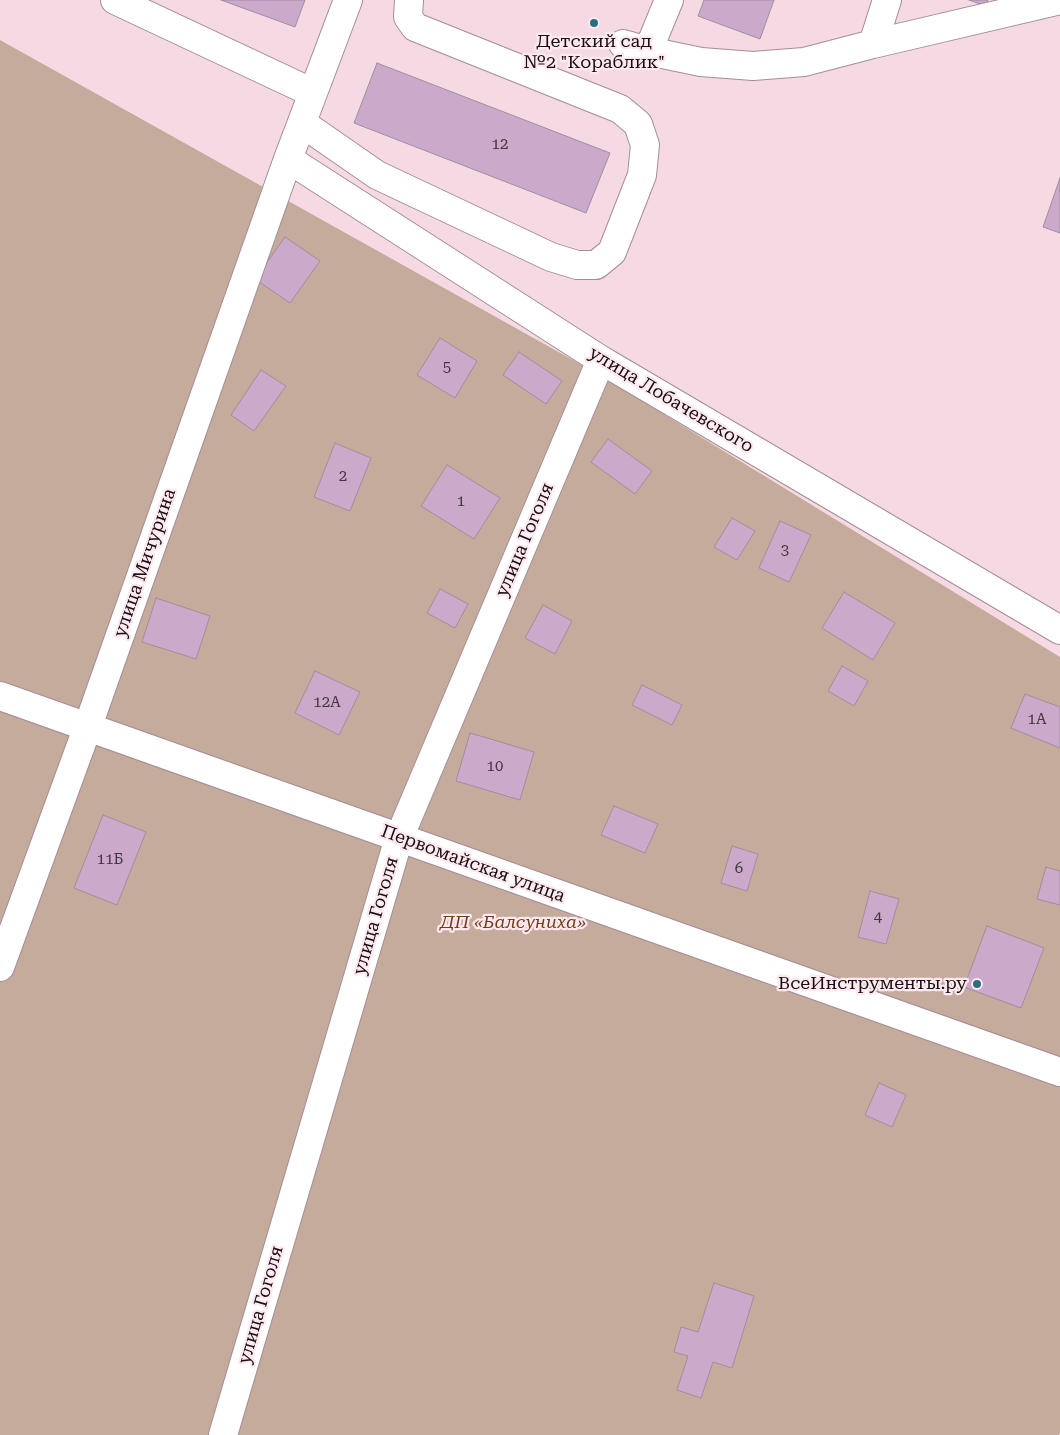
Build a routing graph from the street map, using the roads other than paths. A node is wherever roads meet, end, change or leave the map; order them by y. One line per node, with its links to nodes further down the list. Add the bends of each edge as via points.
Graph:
1 (115, 0): 8 (street)
2 (348, 0): 8 (street, улица Мичурина)
3 (409, 0): 9 (street, via 408,17 415,27 620,108 638,124 645,145 642,175 612,252 596,265 577,265 551,257 377,175)
4 (669, 0): 7 (street, via 635,48 701,62 753,66 804,62)
5 (887, 0): 7 (street)
6 (1060, 0): 7 (street)
7 (873, 44)
8 (313, 93): 9 (street, улица Мичурина)
9 (302, 123): 10 (street, улица Мичурина)
10 (288, 159): 11 (street, улица Лобачевского); 14 (street, улица Мичурина)
11 (601, 360): 12 (street, улица Лобачевского); 15 (street, улица Гоголя)
12 (1060, 630)
13 (0, 696): 14 (street, Первомайская улица)
14 (88, 726): 15 (street, Первомайская улица); 16 (street, улица Мичурина)
15 (399, 838): 17 (street, Первомайская улица); 18 (street, улица Гоголя)
16 (0, 967)
17 (1060, 1072)
18 (222, 1435)

